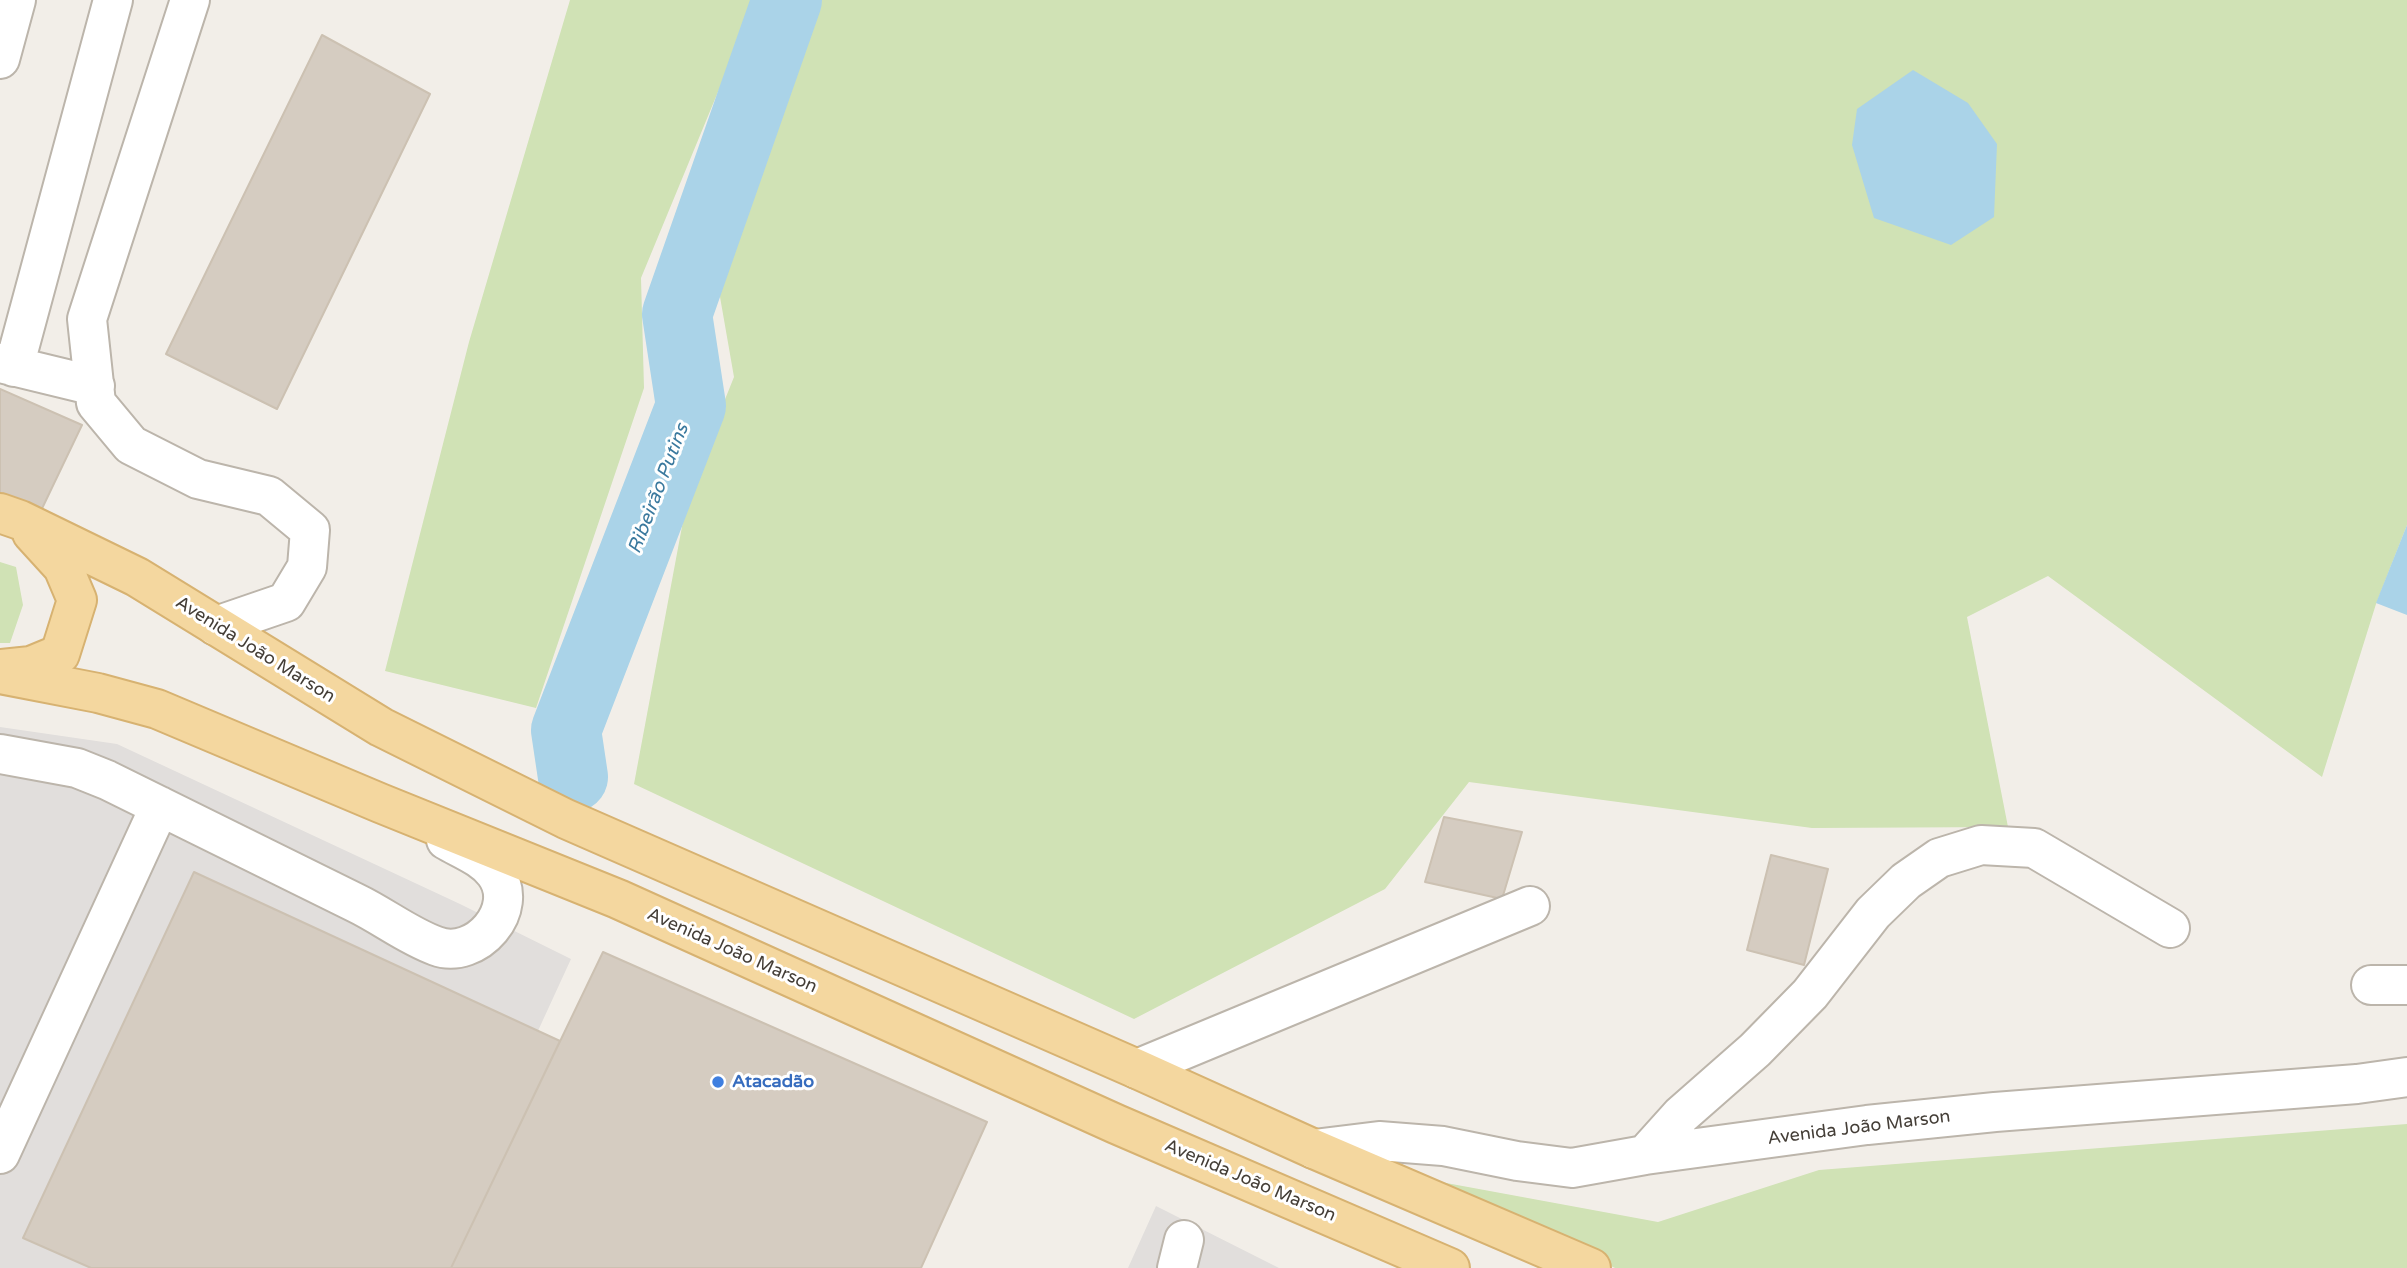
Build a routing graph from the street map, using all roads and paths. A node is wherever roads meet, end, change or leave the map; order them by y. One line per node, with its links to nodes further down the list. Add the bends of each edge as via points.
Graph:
1 (16, 0): 4 (street)
2 (113, 0): 5 (street)
3 (190, 0): 6 (street, via 87,319)
4 (0, 59)
5 (7, 365): 6 (street)
6 (94, 386): 8 (street, via 96,403 131,445 198,479 269,496 310,530 307,567 286,602)
7 (10, 517): 8 (main road, Avenida João Marson, via 137,577); 9 (main road, via 63,567 78,600 60,654 31,666)
8 (216, 626): 15 (main road, Avenida João Marson, via 380,727 566,819)
9 (0, 671): 11 (main road, Avenida João Marson, via 157,709)
10 (0, 754): 12 (street, via 77,768)
11 (380, 803): 12 (street, via 482,860 495,873 504,903 490,930 476,942 438,947); 20 (main road, Avenida João Marson, via 618,899 1116,1124)
12 (160, 806): 18 (street)
13 (1530, 906): 15 (street)
14 (2170, 928): 19 (street, via 2034,848 1981,845 1939,858 1873,913 1810,994)
15 (1137, 1069): 17 (main road, Avenida João Marson)
16 (2407, 1077): 19 (street, Avenida João Marson, via 1931,1119)
17 (1314, 1149): 19 (street, Avenida João Marson, via 1379,1141 1443,1146 1572,1168); 21 (main road, Avenida João Marson)
18 (2, 1150)
19 (1645, 1155)
20 (1450, 1268)
21 (1591, 1268)

